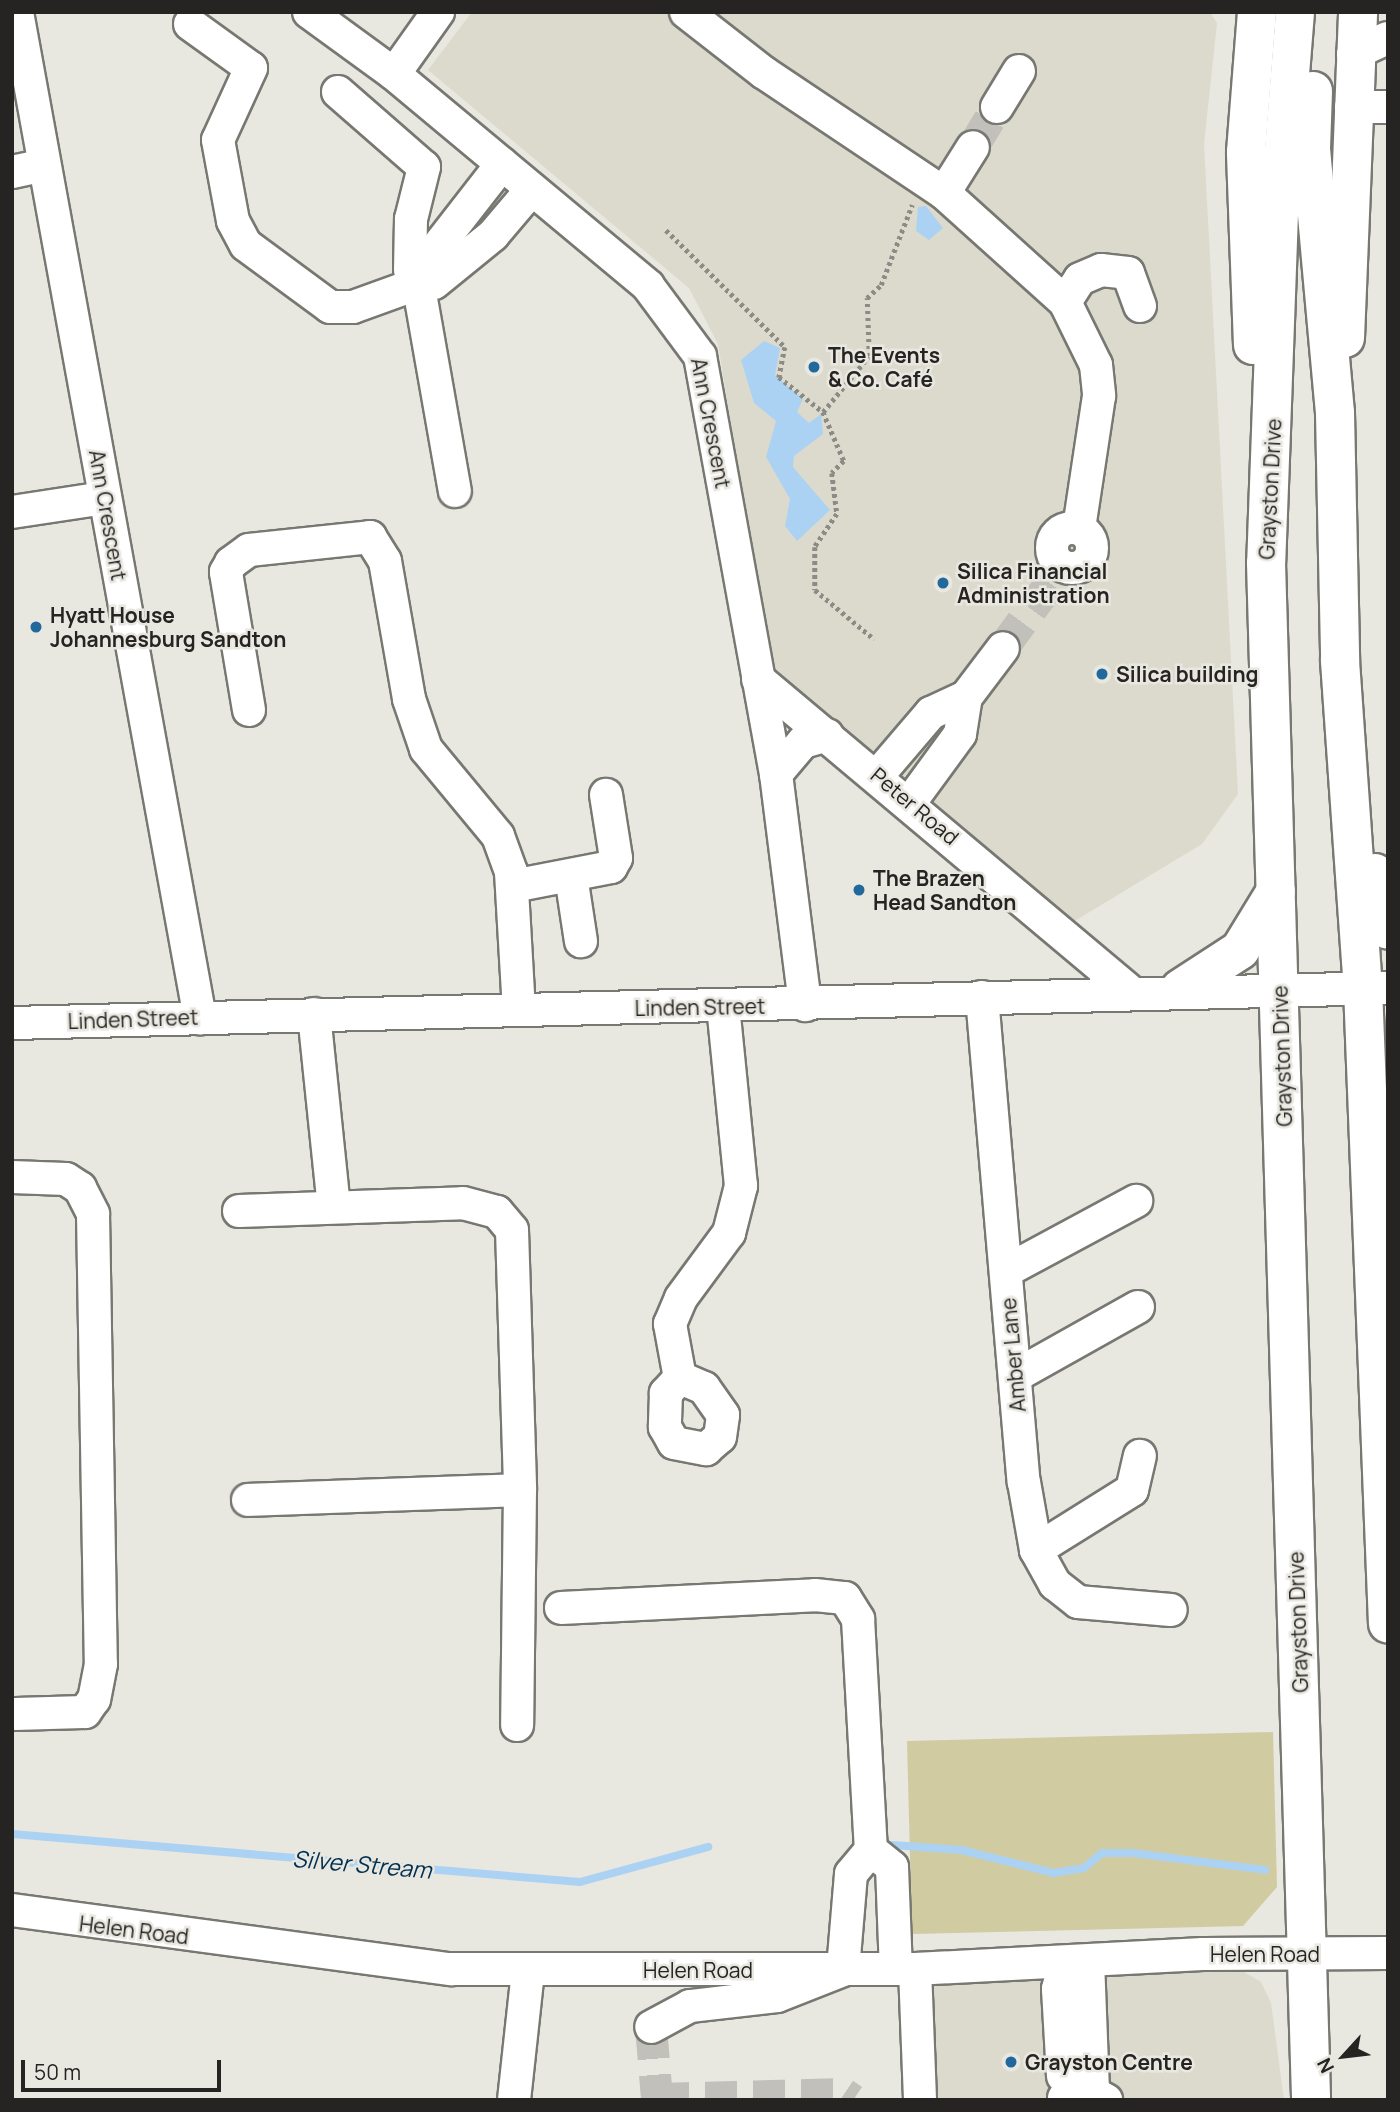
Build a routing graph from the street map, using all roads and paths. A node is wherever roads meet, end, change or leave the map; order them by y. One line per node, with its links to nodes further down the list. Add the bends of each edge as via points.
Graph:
1 (17, 12): 21 (street, Ann Crescent)
2 (309, 12): 15 (street, Ann Crescent)
3 (438, 12): 15 (street)
4 (686, 12): 24 (street)
5 (1238, 12): 12 (street)
6 (1257, 12): 12 (main road)
7 (1295, 12): 34 (main road, Grayston Drive, via 1279,213)
8 (1321, 12): 30 (main road, via 1311,149)
9 (1358, 12): 13 (main road)
10 (190, 24): 26 (street, via 251,68 218,140 233,221 246,245 330,307 353,307)
11 (1388, 38): 13 (street)
12 (1253, 53): 34 (main road, via 1246,212)
13 (1353, 54): 18 (main road)
14 (1019, 71): 17 (street)
15 (394, 74): 20 (street, Ann Crescent)
16 (338, 92): 26 (street, via 424,167 411,219)
17 (998, 107)
18 (1369, 107): 30 (main road)
19 (973, 147): 24 (street)
20 (502, 164): 23 (street, Ann Crescent); 26 (street)
21 (44, 165): 22 (street); 32 (street, Ann Crescent)
22 (12, 172)
23 (533, 189): 26 (street, via 493,235); 39 (street, Ann Crescent, via 648,286 700,356)
24 (932, 194): 27 (street); 29 (path, via 908,210 881,285 867,298 869,356)
25 (666, 230): 29 (path, via 785,347 779,377)
26 (418, 282): 31 (street)
27 (1065, 302): 28 (street, via 1080,279 1101,270 1128,273); 35 (street, via 1096,365 1099,396 1079,529 1055,537 1051,550)
28 (1140, 306)
29 (823, 412): 36 (path, via 844,461 832,473 837,514 815,547 815,590)
30 (1335, 413): 38 (main road)
31 (455, 491)
32 (105, 498): 33 (street); 61 (street, Ann Crescent)
33 (12, 512)
34 (1266, 564): 49 (main road, Grayston Drive)
35 (1058, 573)
36 (874, 639)
37 (1003, 648): 40 (street)
38 (1340, 661): 50 (main road, via 1365,783 1376,892); 53 (main road)
39 (758, 679): 42 (street, Peter Road); 43 (street, Ann Crescent)
40 (966, 696): 44 (street, via 931,713); 46 (street, via 960,734)
41 (249, 710): 48 (street, via 226,572 231,563 249,550 370,537 384,561 417,726 442,771 498,836)
42 (827, 735): 43 (street, via 803,742); 44 (street, Peter Road)
43 (776, 774): 57 (street, Ann Crescent)
44 (878, 775): 46 (street, Peter Road)
45 (606, 795): 47 (street, via 616,858 611,867)
46 (911, 801): 55 (street, Peter Road)
47 (571, 876): 48 (street); 51 (street)
48 (513, 886): 59 (street)
49 (1277, 889): 52 (main road, Grayston Drive); 54 (main road, via 1240,950)
50 (1388, 930)
51 (581, 941)
52 (1280, 988): 53 (street, Linden Street); 54 (street, Linden Street); 83 (main road, Grayston Drive)
53 (1376, 988): 77 (main road)
54 (1180, 989): 55 (street, Linden Street)
55 (1128, 990): 56 (street, Linden Street)
56 (982, 997): 57 (street, Linden Street); 67 (street, Amber Lane)
57 (805, 1005): 58 (street, Linden Street)
58 (723, 1006): 59 (street, Linden Street); 70 (street, via 741,1186 729,1233 672,1315 670,1339)
59 (519, 1009): 60 (street, Linden Street)
60 (314, 1014): 61 (street, Linden Street); 65 (street)
61 (200, 1018): 62 (street, Linden Street)
62 (12, 1023)
63 (12, 1177): 78 (street, via 66,1179 80,1188 93,1213 101,1664 94,1699 85,1712)
64 (1136, 1201): 67 (street)
65 (334, 1208): 66 (street); 72 (street, via 463,1203 497,1212 512,1230)
66 (239, 1211)
67 (1006, 1271): 69 (street, Amber Lane)
68 (1138, 1307): 69 (street)
69 (1015, 1376): 74 (street, Amber Lane)
70 (680, 1378)
71 (1140, 1456): 74 (street, via 1132,1490)
72 (520, 1490): 73 (street); 79 (street)
73 (248, 1500)
74 (1036, 1549): 76 (street, Amber Lane, via 1055,1584 1078,1602)
75 (561, 1608): 80 (street, via 845,1598 860,1630)
76 (1171, 1610)
77 (1388, 1624)
78 (12, 1714)
79 (517, 1725)
80 (882, 1858): 85 (street); 86 (street, via 851,1874)
81 (12, 1910): 87 (street, Helen Road, via 424,1966)
82 (1388, 1953): 83 (street, Helen Road)
83 (1307, 1955): 84 (street, Helen Road); 93 (main road, Grayston Drive)
84 (1077, 1962): 85 (street, Helen Road); 89 (street, via 1058,1989); 92 (street, via 1093,2093)
85 (905, 1969): 86 (street, Helen Road); 91 (street)
86 (843, 1970): 87 (street, Helen Road); 88 (street, via 777,1996 690,2006)
87 (528, 1971): 90 (street)
88 (651, 2027)
89 (1064, 2098)
90 (514, 2100)
91 (920, 2100)
92 (1106, 2100)
93 (1311, 2100)

